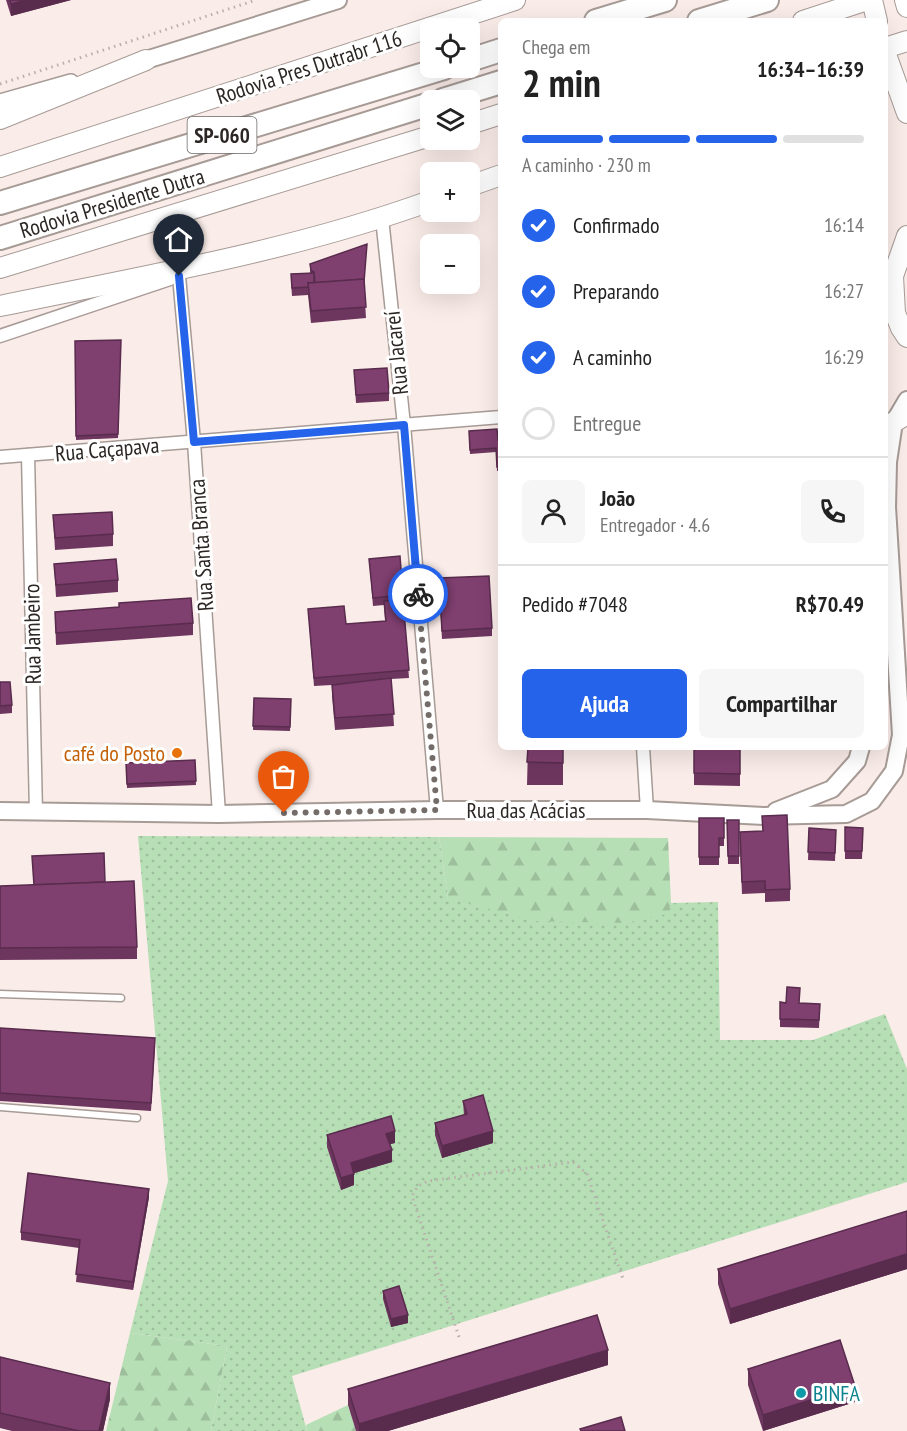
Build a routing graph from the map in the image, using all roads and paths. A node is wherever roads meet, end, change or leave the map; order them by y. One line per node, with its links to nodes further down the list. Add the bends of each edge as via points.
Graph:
1 (256, 0): 22 (path)
2 (338, 0): 8 (main road)
3 (515, 0): 31 (main road, Rodovia Pres Dutrabr 116)
4 (665, 0): 10 (highway)
5 (767, 0): 11 (highway)
6 (870, 0): 12 (main road); 13 (main road)
7 (905, 0): 9 (main road)
8 (316, 3): 19 (main road)
9 (907, 7)
10 (606, 18)
11 (709, 18)
12 (813, 18)
13 (876, 18)
14 (907, 40): 15 (main road)
15 (888, 49)
16 (498, 51): 17 (highway)
17 (480, 57)
18 (888, 59): 26 (main road)
19 (146, 60): 24 (street); 28 (main road)
20 (420, 75): 34 (highway, Rodovia Presidente Dutra / SP-060)
21 (498, 83): 23 (highway)
22 (0, 84)
23 (475, 90)
24 (0, 102)
25 (420, 107): 38 (highway, Rodovia Presidente Dutra / SP-060)
26 (907, 113)
27 (498, 115): 29 (main road)
28 (0, 119)
29 (480, 121)
30 (420, 139): 40 (main road)
31 (0, 166)
32 (498, 176): 33 (main road)
33 (480, 182)
34 (0, 204)
35 (420, 205): 36 (main road)
36 (382, 218): 39 (main road); 49 (street, Rua Jacareí)
37 (907, 236): 42 (main road)
38 (0, 238)
39 (251, 254): 41 (street); 43 (main road)
40 (0, 268)
41 (179, 276): 44 (street); 50 (street, Rua Santa Branca)
42 (889, 285): 45 (main road, via 895,313)
43 (0, 306)
44 (0, 336)
45 (907, 337)
46 (907, 400): 48 (main road)
47 (498, 417): 49 (street, Rua Caçapava)
48 (901, 418): 53 (main road, Rua das Acácias)
49 (404, 425): 50 (street, Rua Caçapava); 57 (street, Rua Jacareí)
50 (194, 442): 51 (street, Rua Caçapava); 61 (street, Rua Santa Branca)
51 (27, 456): 52 (street, Rua Caçapava); 60 (street, Rua Jambeiro)
52 (0, 457)
53 (888, 462)
54 (888, 523): 62 (main road, Rua das Acácias, via 901,735 894,771 872,801 846,814)
55 (643, 750): 58 (street)
56 (860, 750): 62 (main road, via 857,760 832,789)
57 (437, 810): 58 (main road, Rua das Acácias); 61 (main road, Rua das Acácias)
58 (647, 810): 62 (main road, Rua das Acácias)
59 (0, 812): 60 (main road, Rua das Acácias)
60 (36, 813): 61 (main road, Rua das Acácias)
61 (219, 814)
62 (764, 816)
63 (0, 994): 64 (lane)
64 (121, 998)
65 (0, 1107): 66 (lane)
66 (137, 1118)
67 (623, 1279): 68 (path, via 587,1174 573,1162 428,1181 418,1186 412,1197)
68 (459, 1337)

